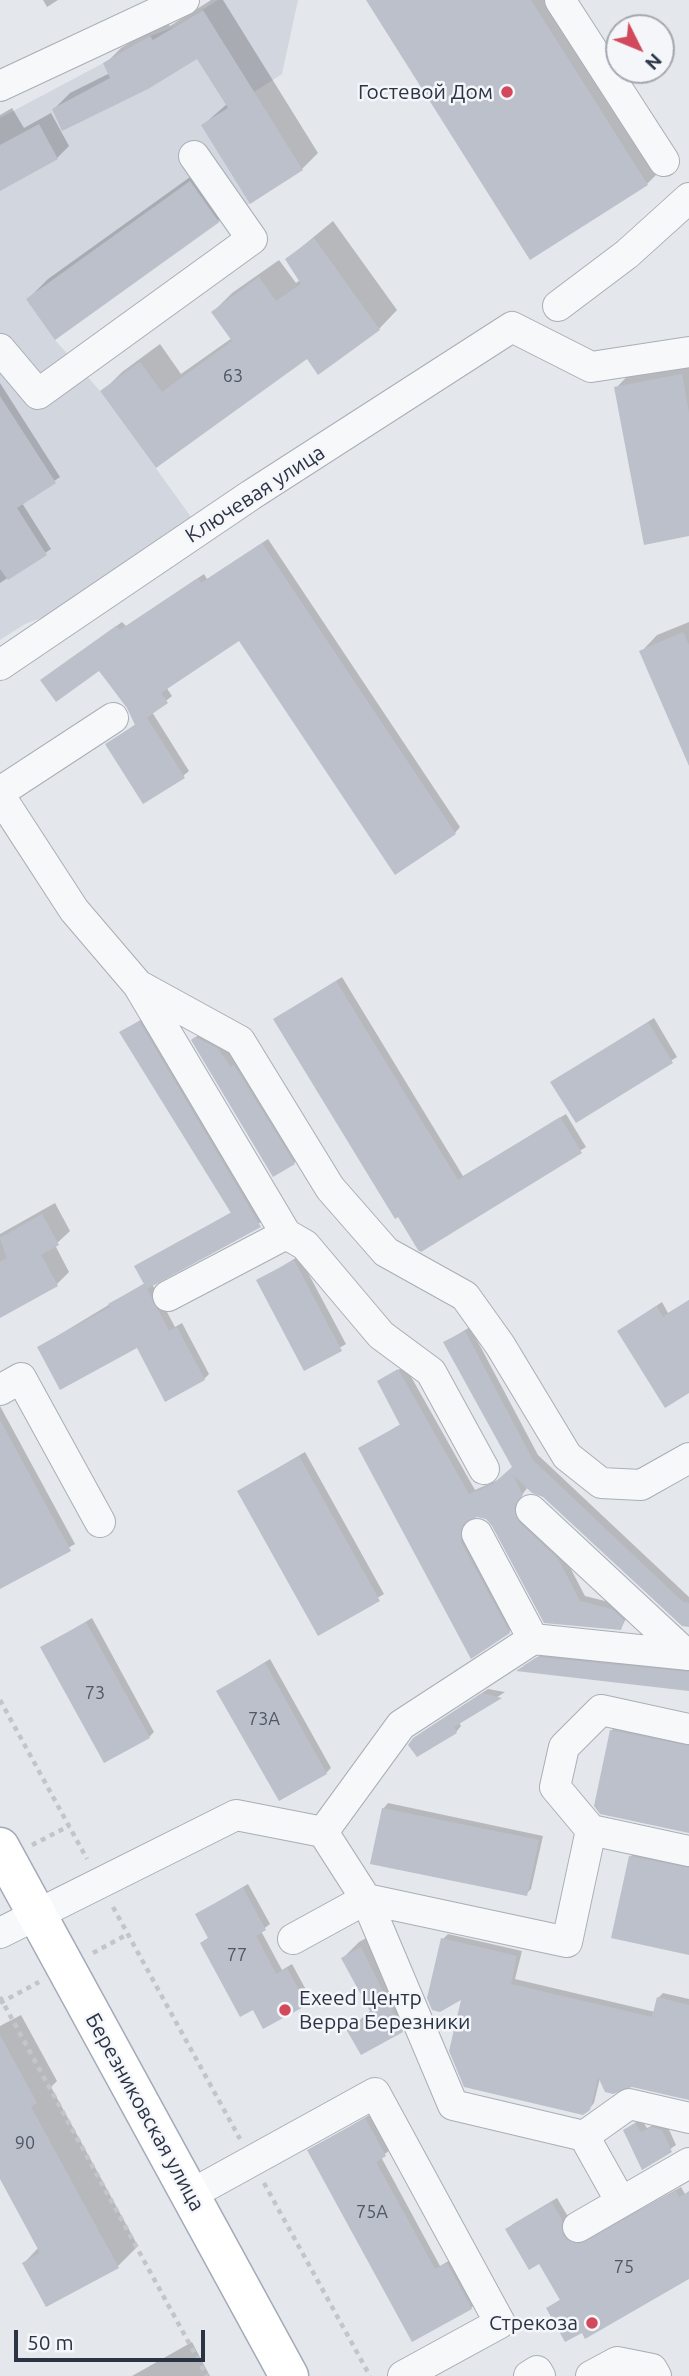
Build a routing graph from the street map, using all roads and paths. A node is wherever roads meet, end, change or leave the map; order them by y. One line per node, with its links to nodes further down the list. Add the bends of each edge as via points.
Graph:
1 (184, 0): 3 (street)
2 (560, 0): 5 (street)
3 (0, 86)
4 (194, 156): 8 (street, via 252,239 38,394)
5 (664, 161)
6 (689, 198): 7 (street, via 627,254)
7 (558, 306)
8 (0, 349)
9 (689, 352): 10 (street, Ключевая улица, via 591,367 512,327 251,495)
10 (0, 665)
11 (113, 719): 12 (street)
12 (0, 794): 13 (street, via 74,910)
13 (138, 985): 14 (street); 17 (street, via 240,1041 330,1188 386,1252 465,1296 567,1456 601,1483 641,1485)
14 (286, 1234): 15 (street); 18 (street, via 304,1245 381,1335 431,1372)
15 (168, 1296)
16 (0, 1390): 20 (street, via 21,1378)
17 (689, 1458)
18 (484, 1469)
19 (531, 1510): 23 (street)
20 (100, 1522)
21 (477, 1534): 22 (street)
22 (533, 1639): 23 (street); 27 (street, via 401,1725)
23 (688, 1655)
24 (0, 1700): 30 (path)
25 (689, 1729): 26 (street, via 601,1710 564,1747 555,1787)
26 (591, 1830): 29 (street); 31 (street, via 567,1942)
27 (323, 1832): 30 (street, via 236,1815); 31 (street)
28 (0, 1847): 32 (main road, Березниковская улица)
29 (689, 1851)
30 (100, 1882): 32 (street); 38 (path)
31 (366, 1899): 34 (street); 37 (street, via 453,2105)
32 (36, 1913): 33 (street); 40 (main road, Березниковская улица)
33 (0, 1933)
34 (293, 1939)
35 (0, 1997): 43 (path)
36 (689, 2118): 37 (street, via 629,2104)
37 (583, 2136): 41 (street)
38 (252, 2161): 40 (street); 45 (path); 46 (street, via 375,2093 500,2323)
39 (689, 2164): 41 (street)
40 (190, 2195): 44 (main road, Березниковская улица)
41 (621, 2202): 42 (street)
42 (578, 2227)
43 (207, 2376)
44 (289, 2376)
45 (370, 2376)
46 (403, 2376)
47 (528, 2376): 48 (street, via 537,2371)
48 (540, 2376)
49 (590, 2376): 50 (street, via 617,2362 652,2369)
50 (656, 2376)

